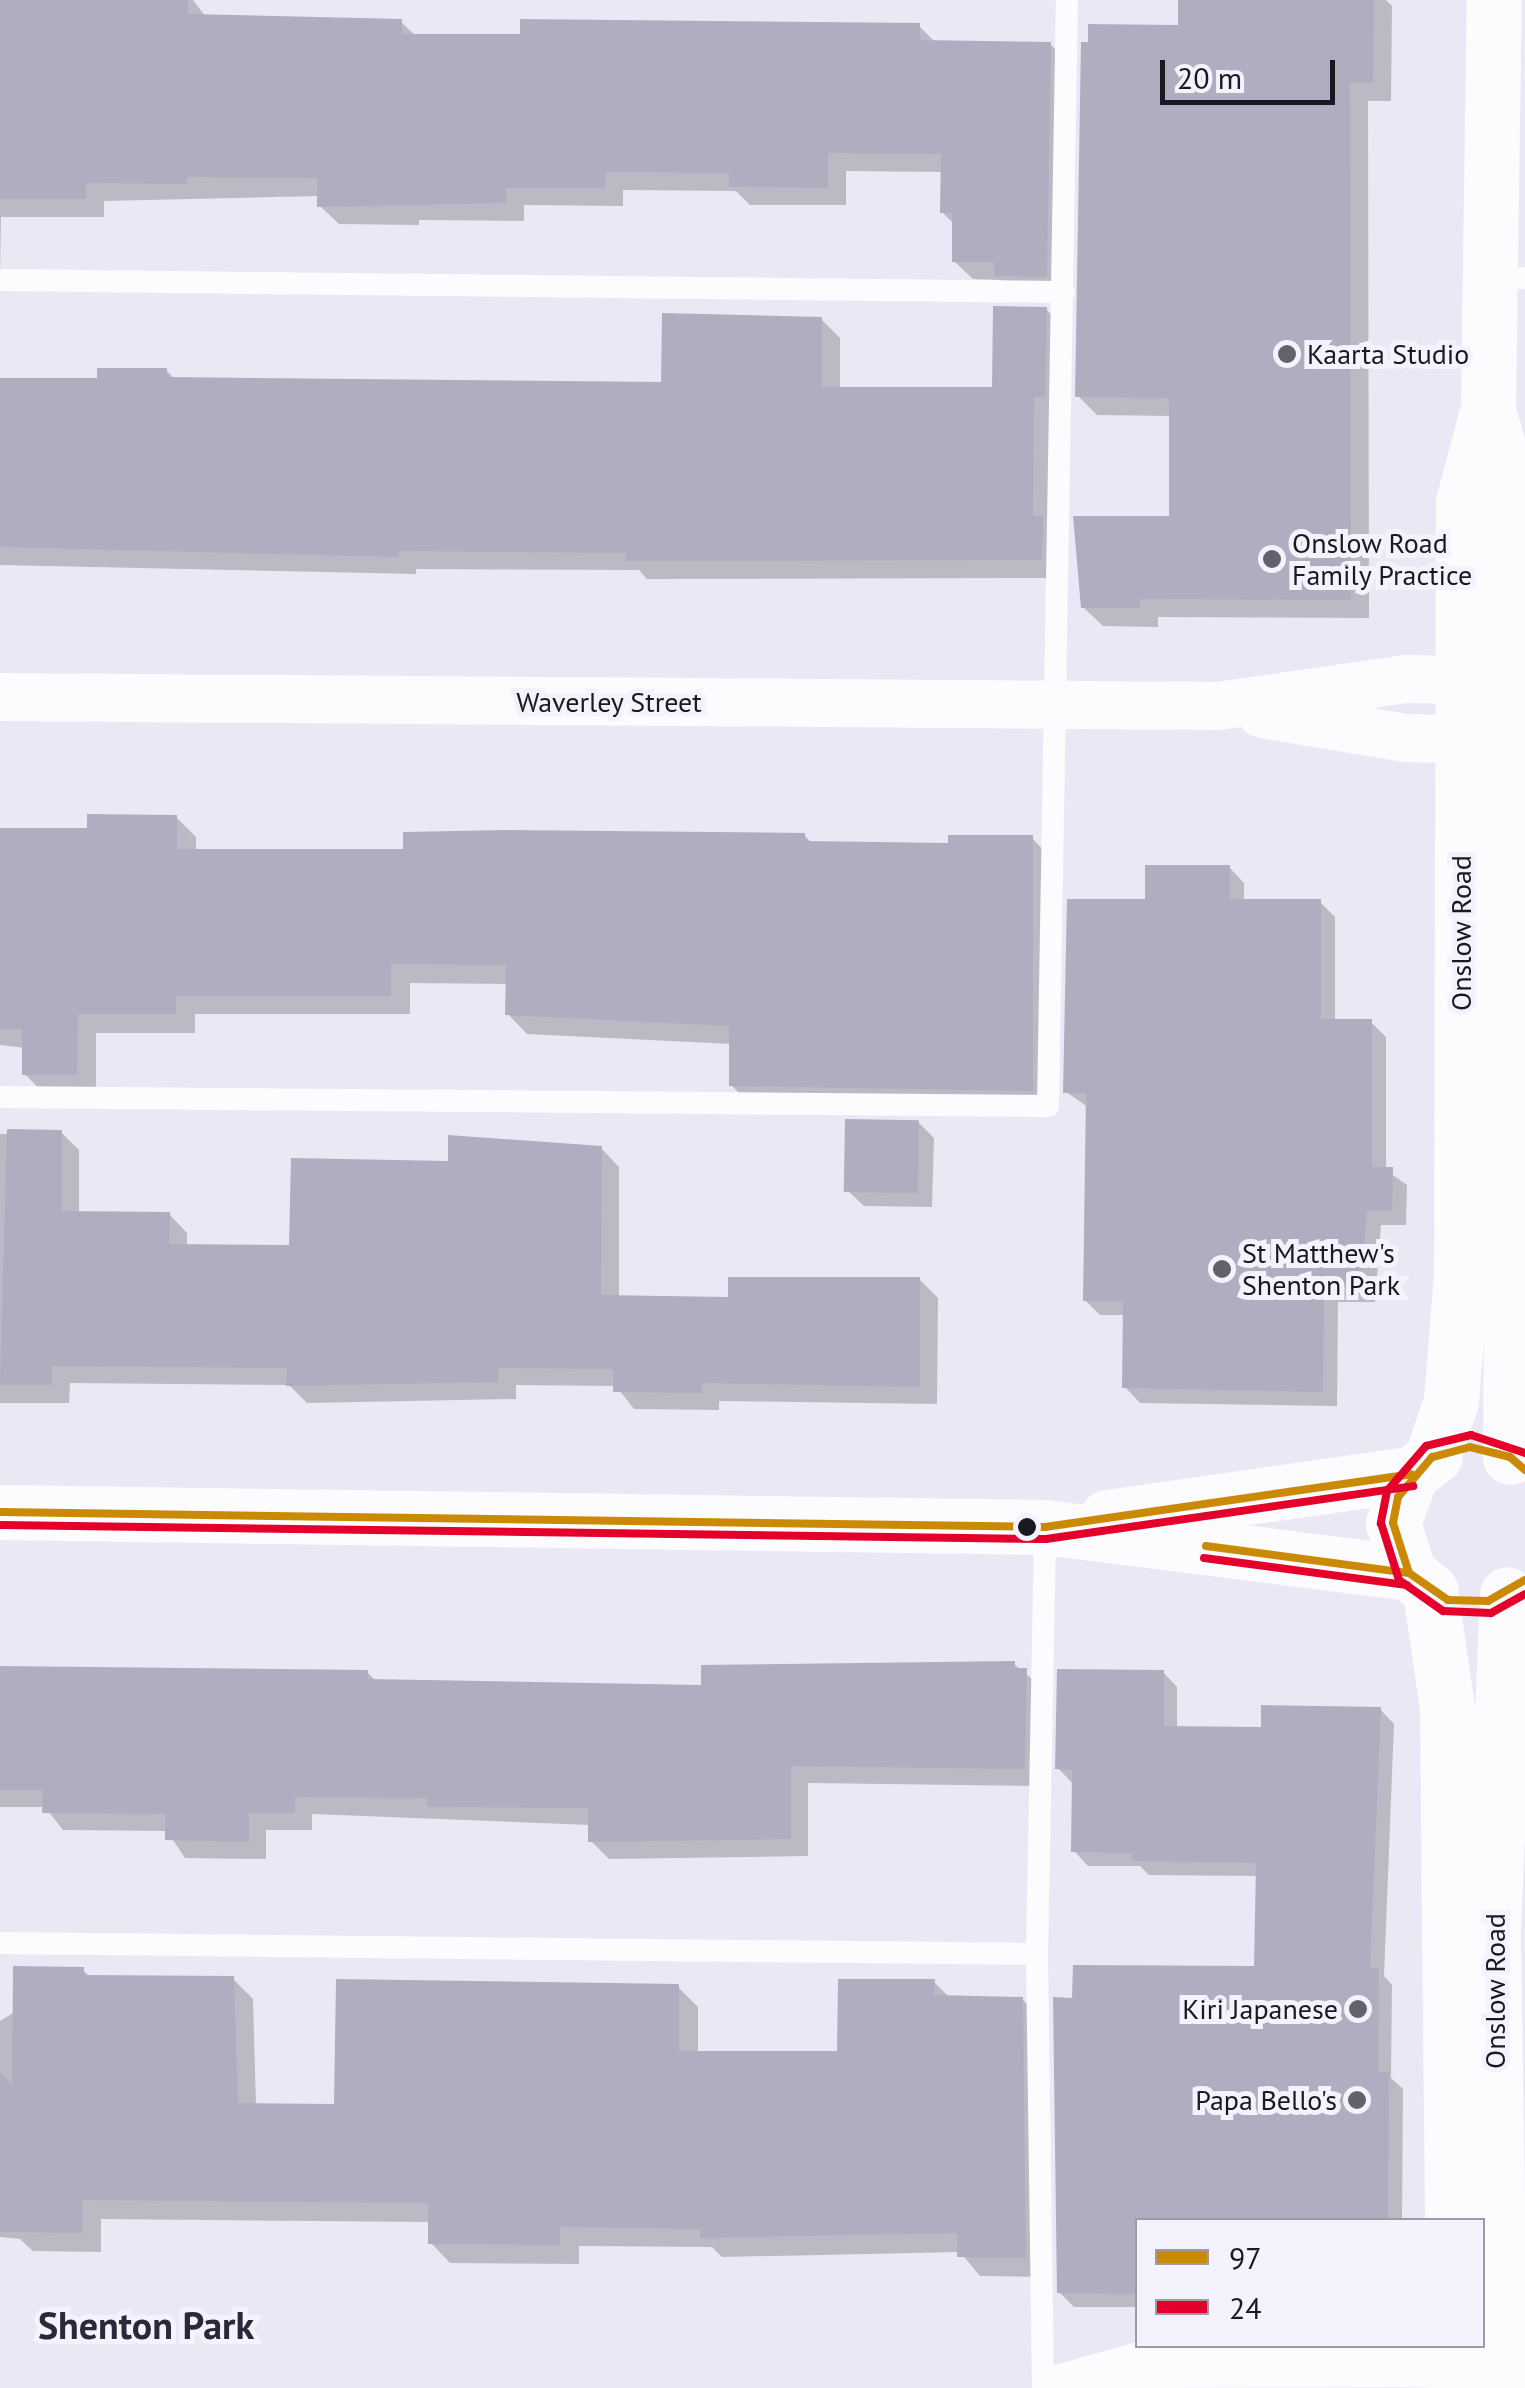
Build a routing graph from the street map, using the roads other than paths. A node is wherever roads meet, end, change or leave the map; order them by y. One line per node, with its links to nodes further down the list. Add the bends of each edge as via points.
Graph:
1 (1067, 0): 5 (lane)
2 (1494, 0): 3 (street, Onslow Road)
3 (1507, 277): 6 (street, Onslow Road, via 1488,408 1514,504)
4 (0, 280): 5 (lane)
5 (1064, 292): 8 (lane)
6 (1487, 681): 9 (street, Waverley Street, via 1406,679); 10 (street, Onslow Road)
7 (0, 697): 8 (street, Waverley Street)
8 (1060, 706): 9 (street, Waverley Street); 11 (lane, via 1048,1106)
9 (1218, 706): 10 (street, Waverley Street, via 1406,738)
10 (1486, 739): 12 (street, Onslow Road); 13 (street, Onslow Road, via 1451,1401)
11 (0, 1096)
12 (1517, 1464): 13 (street, via 1470,1447)
13 (1422, 1466): 15 (street); 16 (street, Onslow Road, via 1393,1523)
14 (0, 1512): 15 (street)
15 (1045, 1526): 16 (street); 19 (lane)
16 (1420, 1582): 17 (street, via 1468,1603); 20 (street, Onslow Road, via 1447,1707)
17 (1516, 1587): 21 (street, Onslow Road)
18 (0, 1943): 19 (lane)
19 (1037, 1954): 24 (lane)
20 (1452, 2218)
21 (1475, 2218)
22 (1467, 2348): 23 (street, Onslow Road)
23 (1465, 2375): 25 (street, via 1147,2364)
24 (1043, 2388)
25 (1061, 2388)

